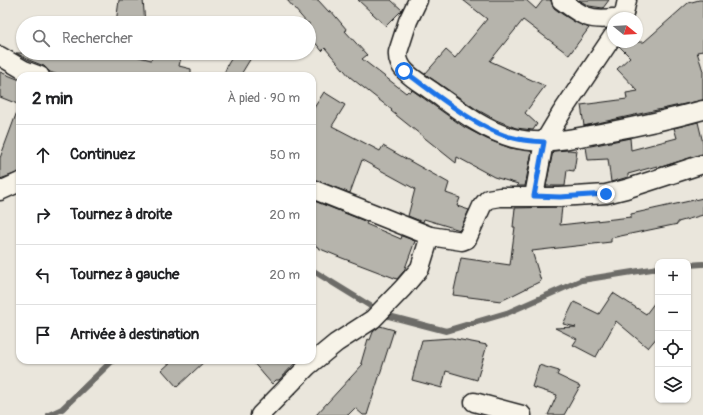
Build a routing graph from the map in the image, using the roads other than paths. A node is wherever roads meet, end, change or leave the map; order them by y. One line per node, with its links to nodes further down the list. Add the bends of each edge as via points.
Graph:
1 (418, 0): 8 (street, via 398,52 404,71 476,121 498,133 513,138)
2 (561, 0): 3 (street, via 588,18 599,20)
3 (607, 18)
4 (607, 45): 8 (street)
5 (0, 56): 6 (street)
6 (29, 72)
7 (703, 110): 8 (street, via 659,122)
8 (544, 142): 13 (street)
9 (703, 164): 13 (street, via 606,194)
10 (16, 184): 11 (street)
11 (0, 191)
12 (316, 191): 14 (street)
13 (534, 196): 14 (street, via 488,199 465,240)
14 (430, 236): 15 (street, via 420,268 403,288 373,319)
15 (316, 359)
16 (310, 364): 18 (street)
17 (474, 402): 19 (street)
18 (260, 415)
19 (522, 415)

